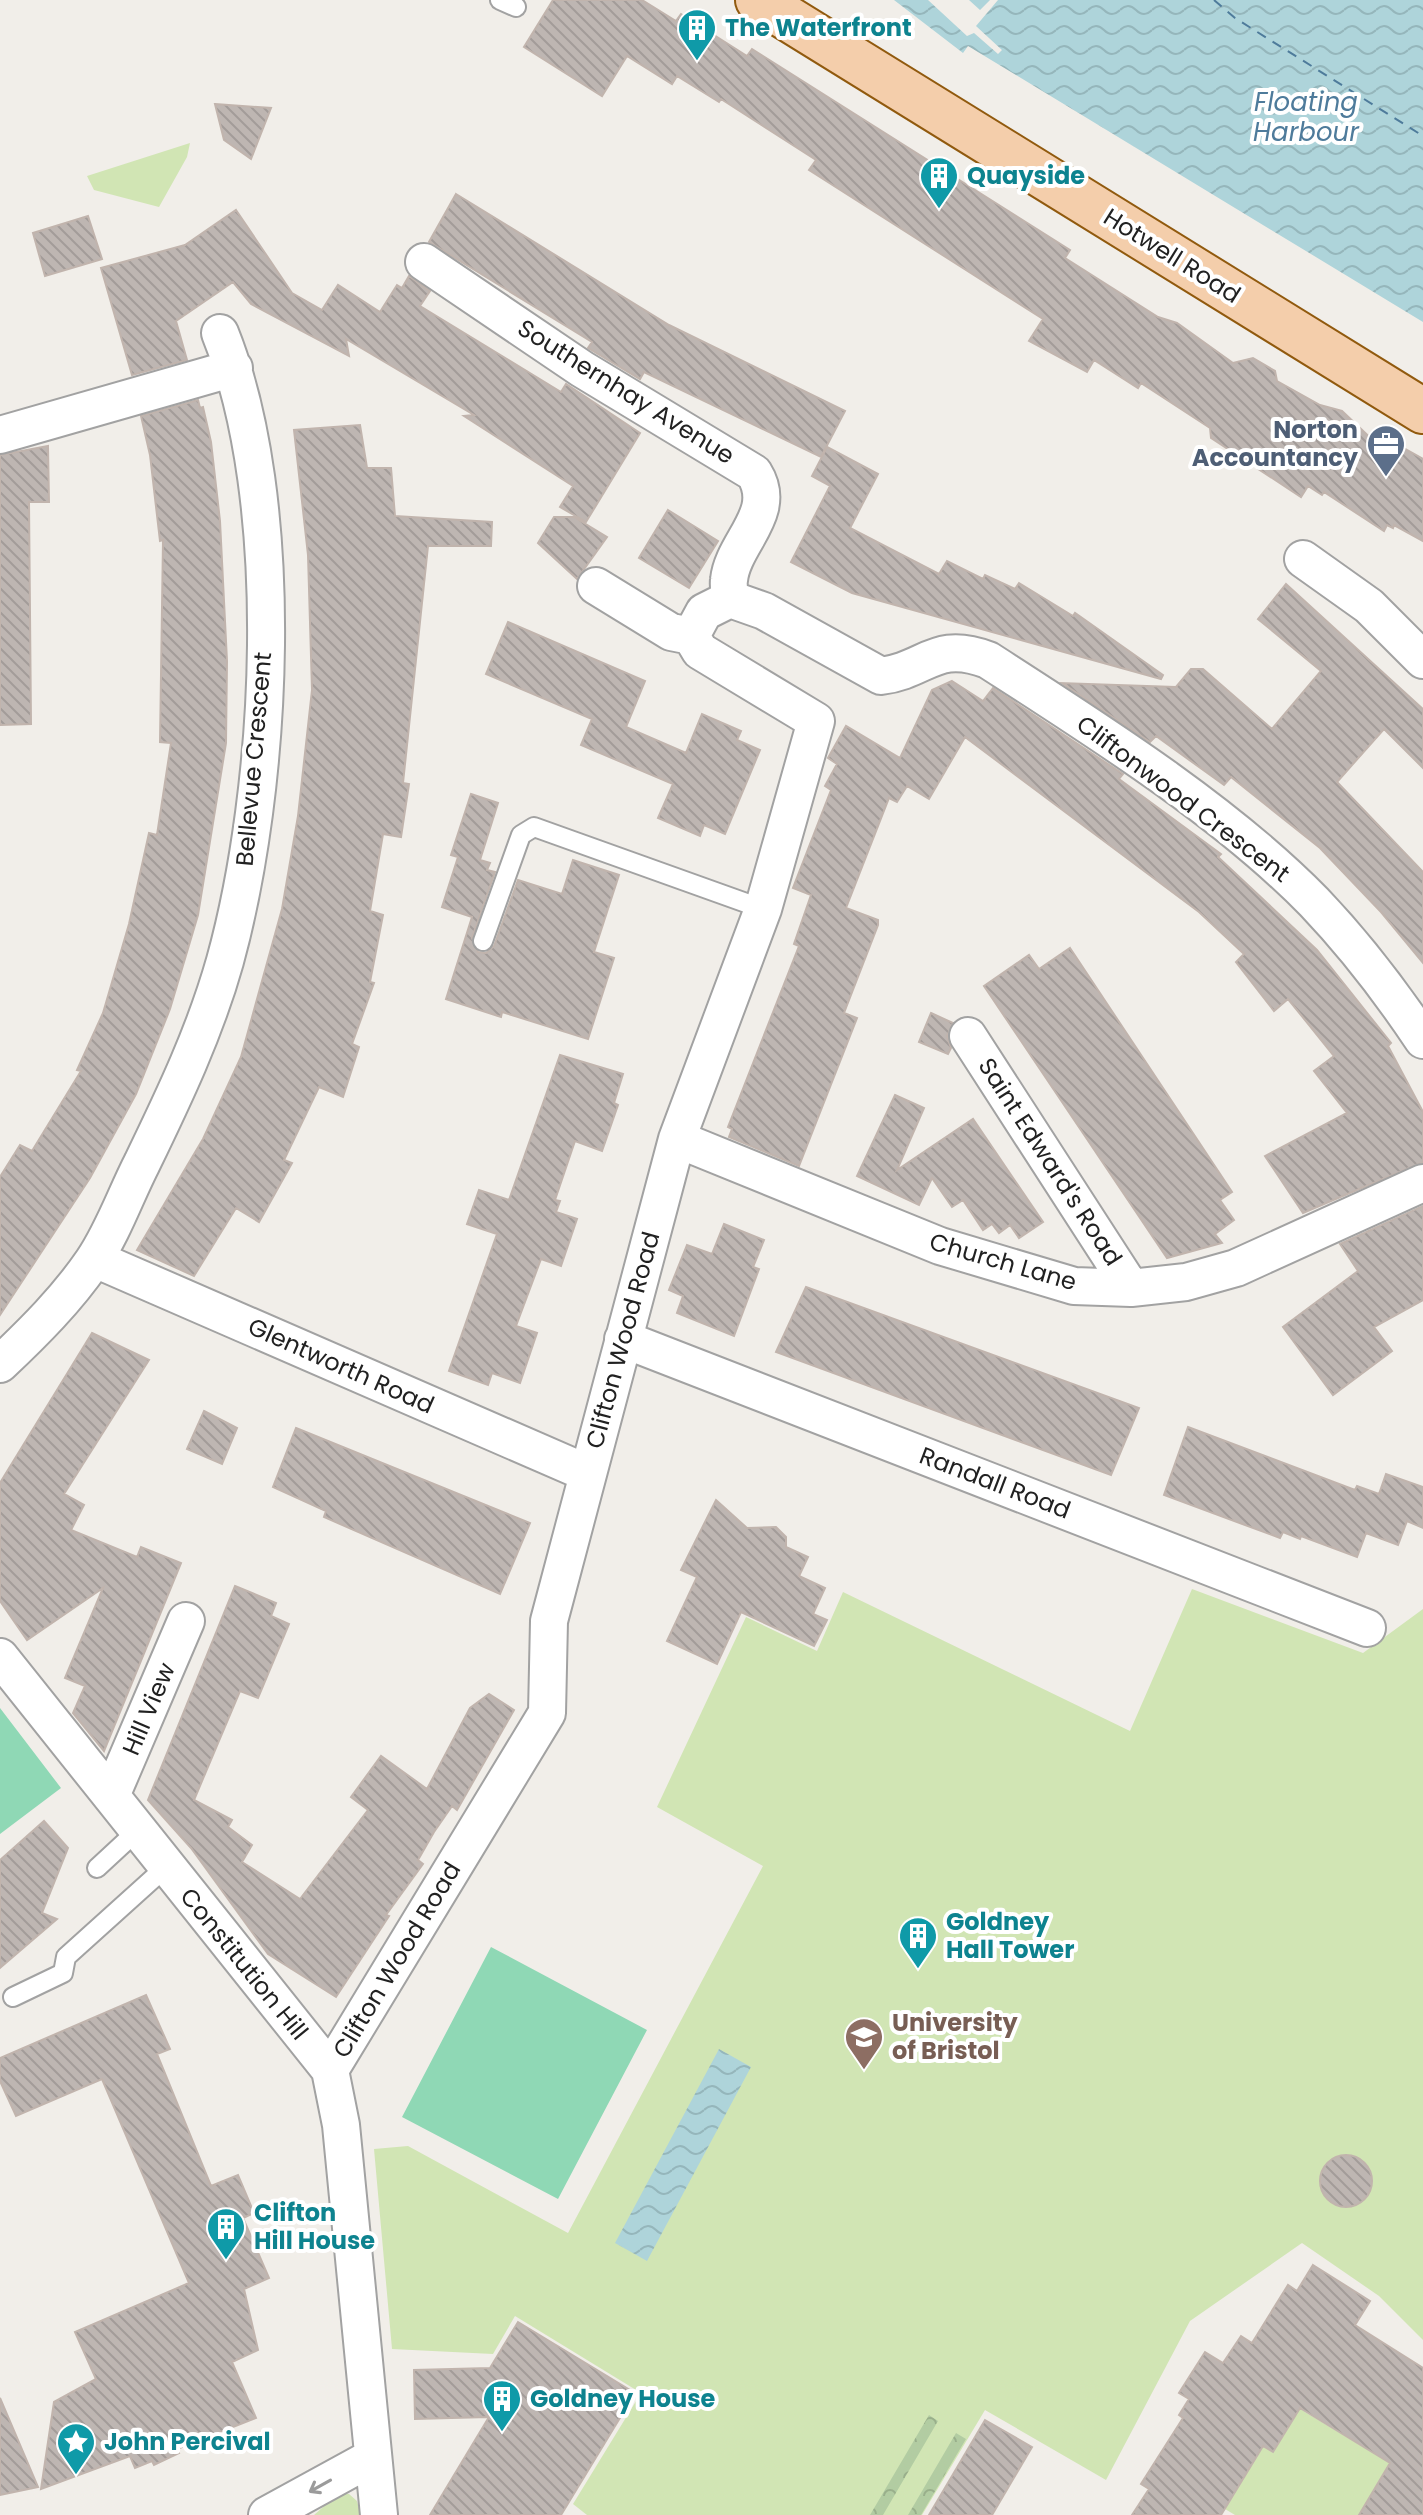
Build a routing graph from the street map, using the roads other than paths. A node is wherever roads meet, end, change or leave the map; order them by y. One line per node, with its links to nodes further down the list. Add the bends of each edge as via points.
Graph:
1 (758, 0): 5 (main road, Hotwell Road)
2 (424, 262): 9 (street, Southernhay Avenue, via 582,369 754,473 763,498 728,578)
3 (220, 333): 4 (street, Bellevue Crescent)
4 (234, 368): 6 (street); 18 (street, Bellevue Crescent, via 251,445 265,639 251,843 225,961 189,1065)
5 (1423, 411)
6 (0, 435)
7 (1303, 559): 11 (street, via 1369,606)
8 (596, 586): 10 (street, via 671,632)
9 (730, 599): 10 (street, via 704,612); 15 (street, Cliftonwood Crescent, via 764,611 870,671 890,674 946,652 988,660 1106,736 1312,900)
10 (691, 636): 12 (street, Clifton Wood Road, via 700,651 816,721)
11 (1423, 660)
12 (763, 909): 13 (lane, via 534,827 521,835); 16 (street, Clifton Wood Road)
13 (483, 941)
14 (968, 1036): 19 (street, Saint Edward's Road)
15 (1423, 1040)
16 (677, 1139): 19 (street, Church Lane, via 940,1246 1074,1286); 20 (street, Clifton Wood Road)
17 (1423, 1183): 19 (street, Church Lane, via 1236,1268 1186,1282)
18 (95, 1259): 21 (street, Bellevue Crescent, via 47,1319); 22 (street, Glentworth Road)
19 (1131, 1288)
20 (623, 1339): 22 (street, Clifton Wood Road); 24 (street, Randall Road)
21 (0, 1364)
22 (587, 1473): 31 (street, Clifton Wood Road, via 549,1621 547,1713)
23 (186, 1621): 26 (street, Hill View)
24 (1367, 1628)
25 (0, 1657): 26 (street, Constitution Hill)
26 (111, 1796): 27 (street, Constitution Hill)
27 (137, 1831): 28 (street, Constitution Hill); 29 (lane)
28 (167, 1866): 30 (lane, via 66,1957 63,1973); 31 (street, Constitution Hill)
29 (97, 1868)
30 (13, 1997)
31 (330, 2070): 32 (street, Constitution Hill, via 341,2125)
32 (373, 2457): 33 (street, one-way to 33); 34 (street, Constitution Hill)
33 (267, 2515)
34 (379, 2515)

